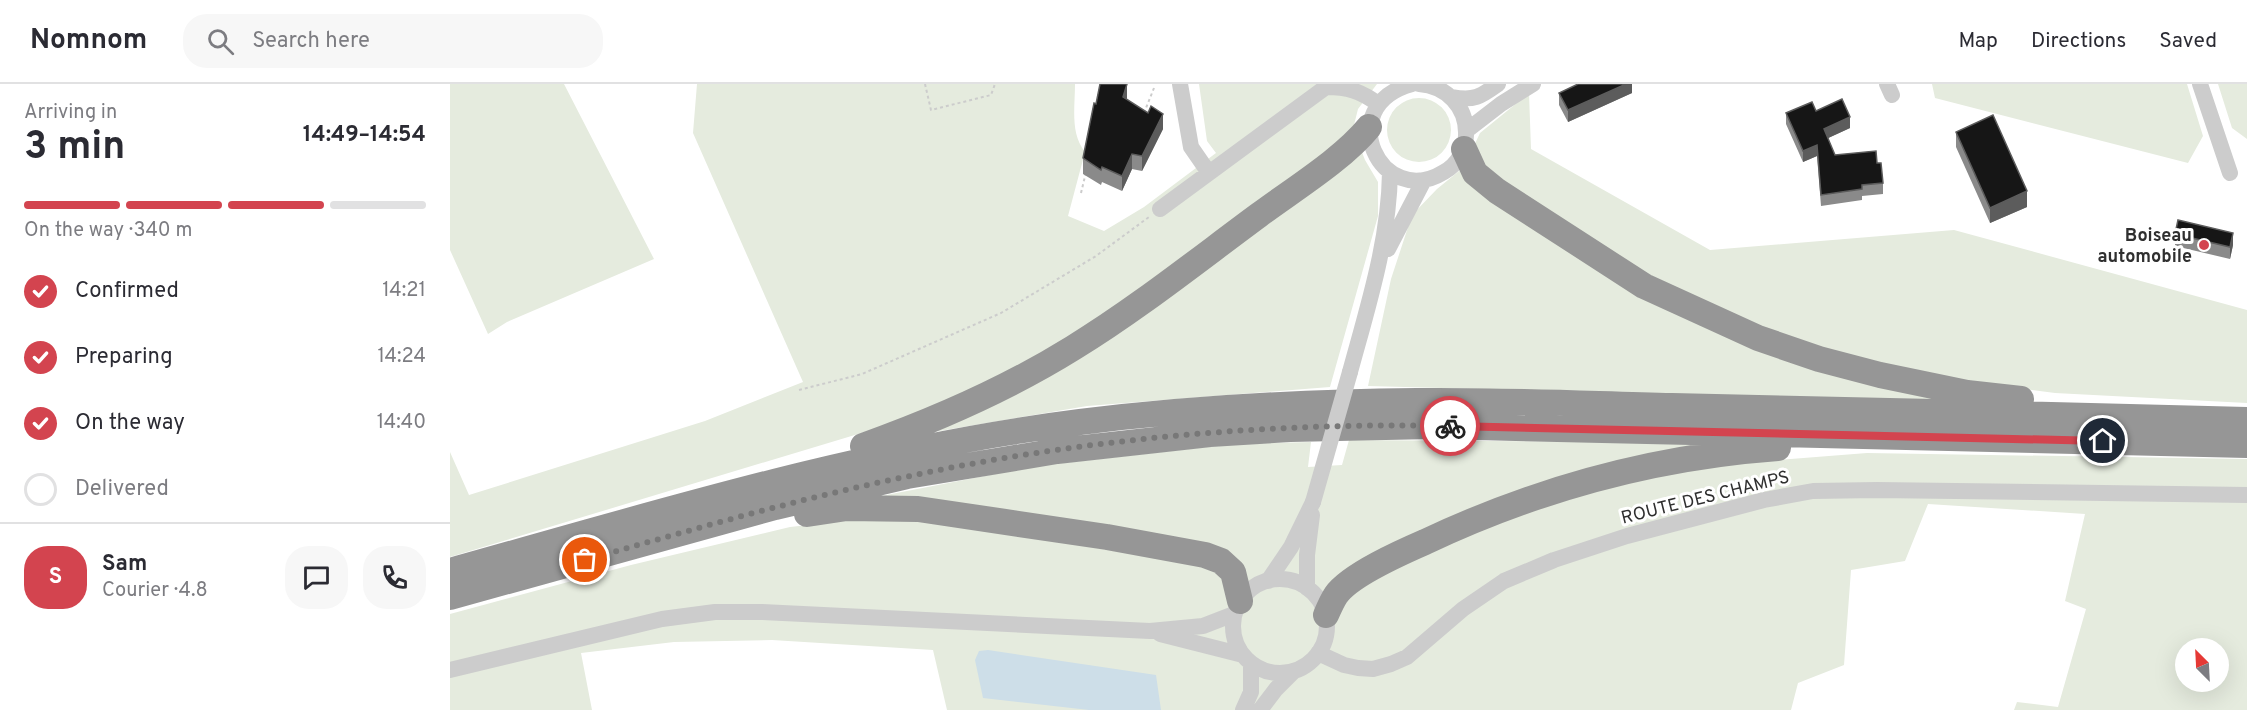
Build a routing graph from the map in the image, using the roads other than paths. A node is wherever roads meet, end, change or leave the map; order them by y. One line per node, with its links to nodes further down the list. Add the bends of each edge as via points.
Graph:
1 (1180, 84): 12 (street, via 1191,147)
2 (1426, 84): 8 (street)
3 (1498, 84): 8 (street, via 1467,100)
4 (1533, 84): 10 (street, via 1501,104)
5 (2200, 84): 13 (street)
6 (1402, 85): 9 (street)
7 (1325, 86): 9 (street, via 1359,92); 12 (street)
8 (1452, 97): 10 (street, via 1462,113)
9 (1374, 115): 11 (street, via 1370,140 1373,152); 21 (highway, via 1360,138 1314,174 1074,348 964,406 901,433 802,464)
10 (1465, 140): 14 (street, via 1448,170); 17 (highway, via 1475,173 1497,191 1644,286 1758,338 1819,360 1913,382 1967,393 2105,405)
11 (1390, 172): 14 (street); 16 (street)
12 (1209, 173): 15 (street)
13 (2230, 173)
14 (1424, 180): 16 (street)
15 (1160, 209)
16 (1379, 266): 23 (street, bridge)
17 (2130, 417): 18 (highway); 21 (highway, via 1442,401 1274,404 1012,432)
18 (2247, 420)
19 (1852, 435): 20 (highway); 24 (highway, via 1433,426 1210,434 1107,444 949,468 826,494); 30 (highway, via 1815,446 1714,454 1644,466 1522,501 1445,532 1365,572 1336,594)
20 (2247, 445)
21 (783, 479): 25 (highway)
22 (2247, 495): 32 (street, ROUTE DES CHAMPS, via 1803,492 1649,530 1554,560 1504,581 1463,609 1407,657 1391,664 1358,668)
23 (1313, 502): 26 (street, via 1291,547); 27 (street)
24 (692, 530): 28 (highway); 29 (highway, via 721,534 847,508 918,509 1205,555 1221,561 1233,572)
25 (450, 571)
26 (1268, 581): 27 (street, via 1282,579); 29 (street, via 1257,585)
27 (1307, 588): 30 (street, via 1322,604)
28 (450, 597)
29 (1237, 607): 31 (street, via 1203,626); 33 (street, via 1234,635)
30 (1326, 615): 32 (street, via 1326,635)
31 (1150, 632): 33 (street); 34 (street, via 714,612 662,619)
32 (1318, 653): 35 (street)
33 (1247, 660): 35 (street, via 1264,671); 36 (street, via 1251,692)
34 (450, 670)
35 (1293, 672): 37 (street)
36 (1243, 710)
37 (1260, 710)

